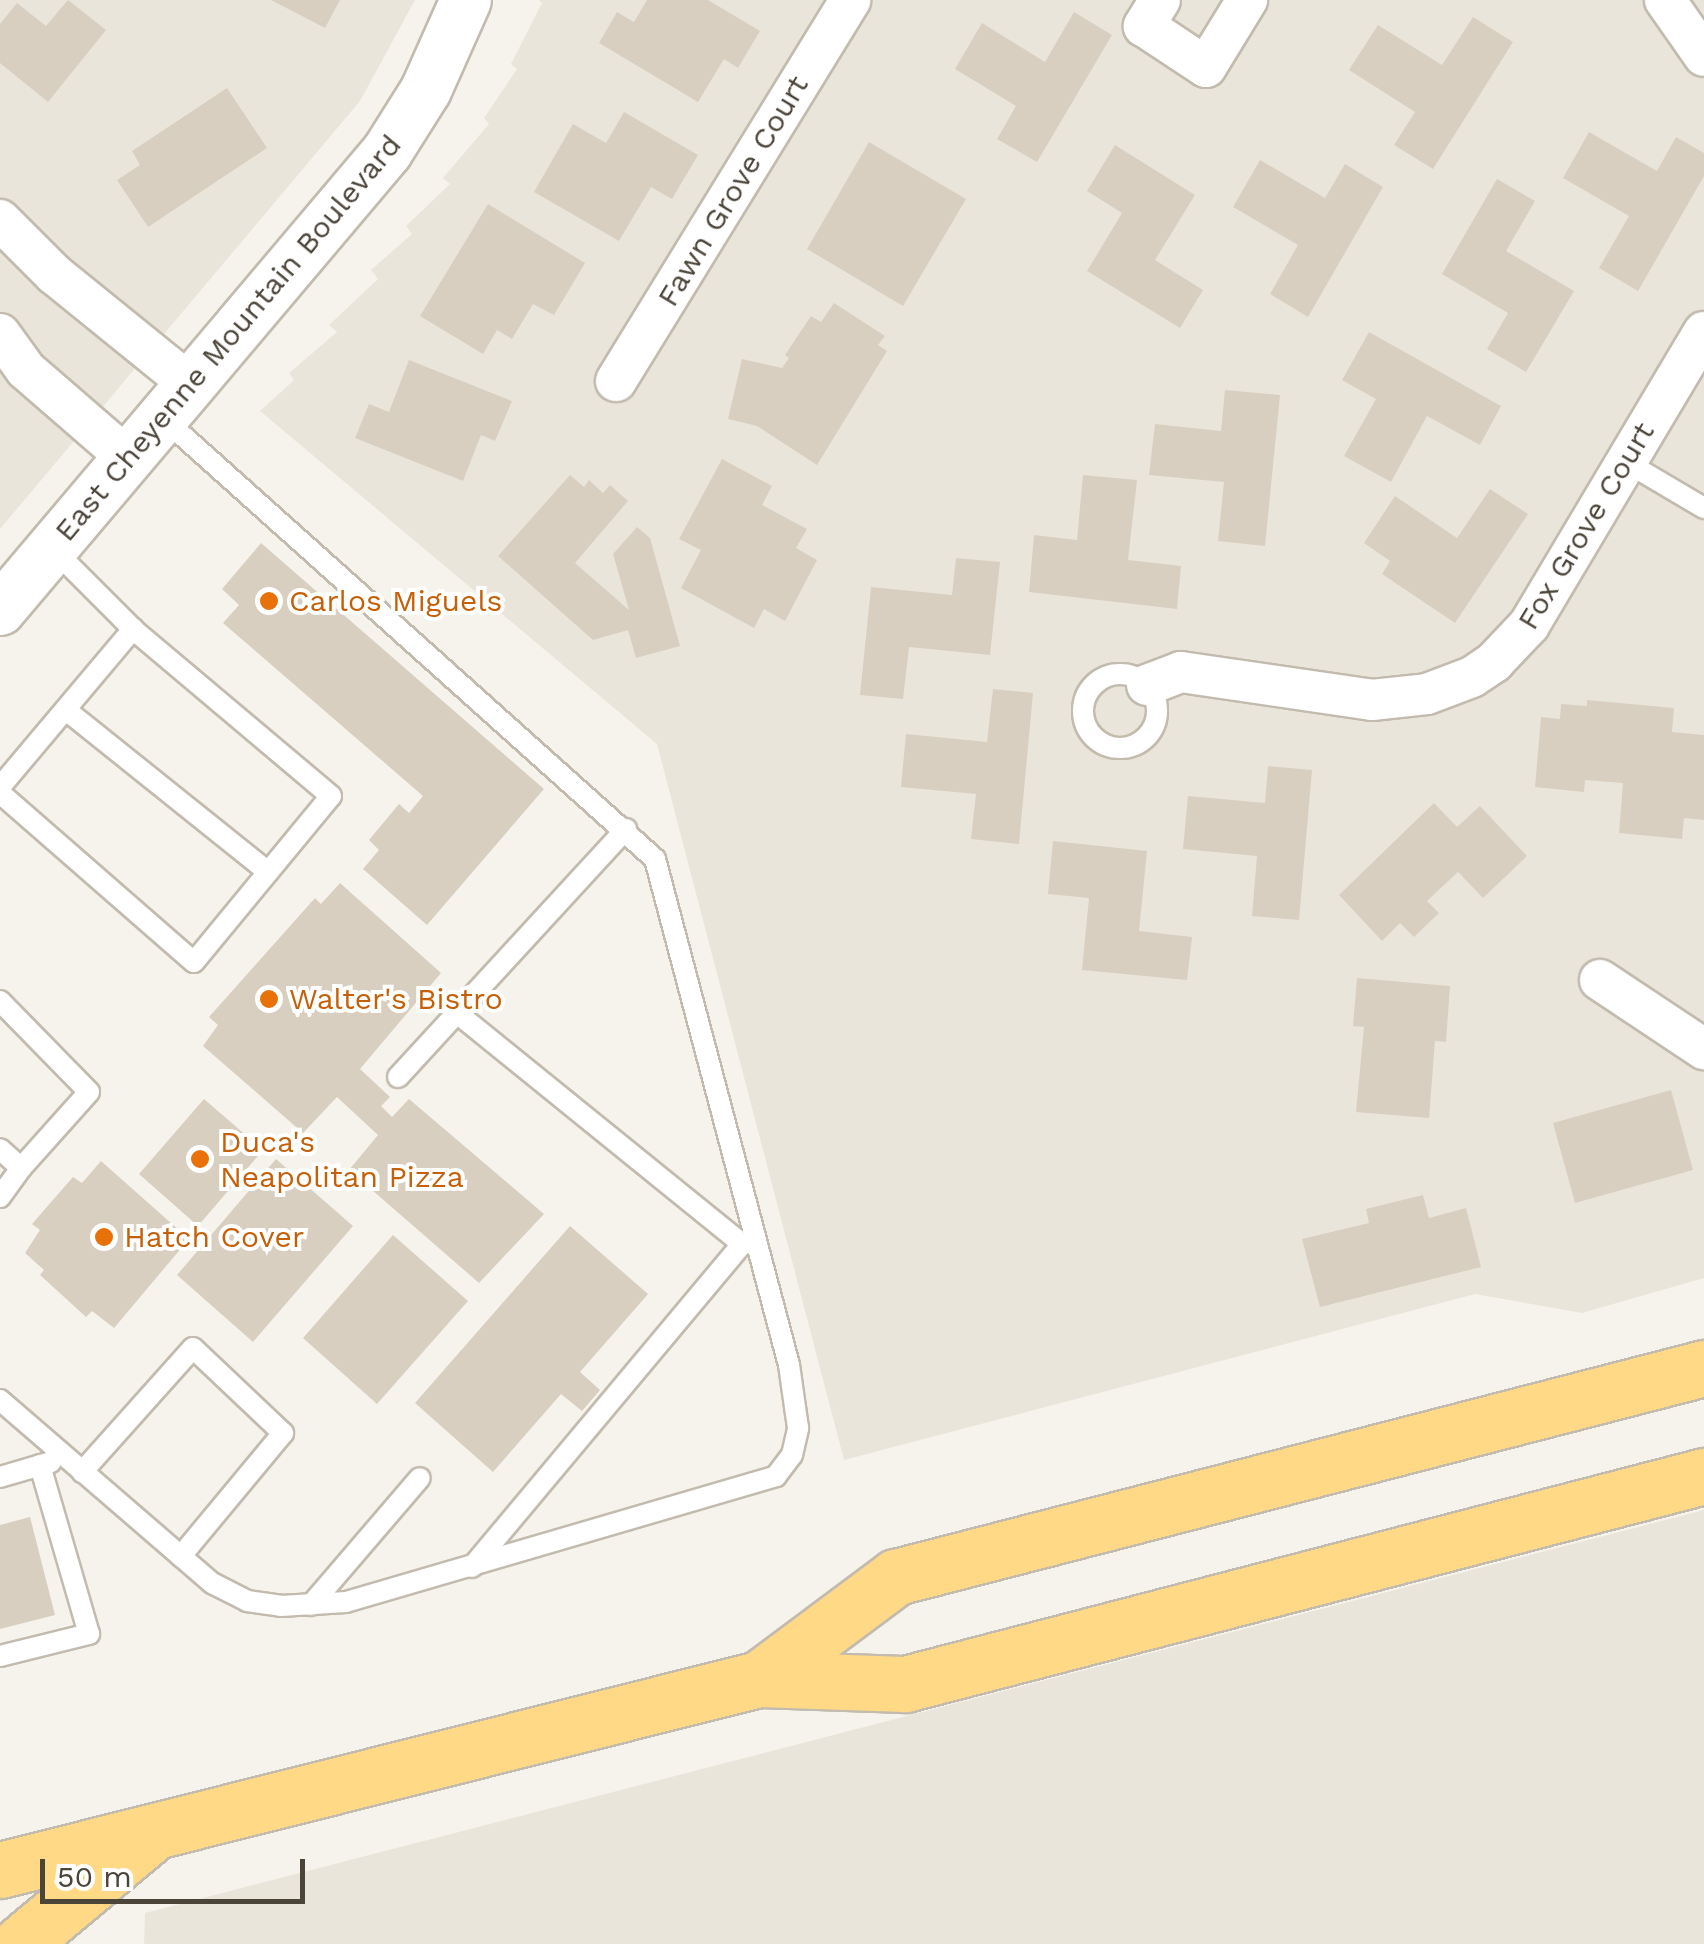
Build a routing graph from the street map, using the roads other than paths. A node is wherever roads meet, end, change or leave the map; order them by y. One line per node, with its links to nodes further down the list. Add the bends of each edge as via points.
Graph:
1 (466, 0): 11 (street, East Cheyenne Mountain Boulevard, via 426,90 386,152)
2 (850, 0): 10 (street, Fawn Grove Court)
3 (1160, 0): 4 (street, via 1144,26 1206,67)
4 (1247, 0)
5 (1665, 0): 6 (street)
6 (1704, 56)
7 (0, 220): 11 (street)
8 (1704, 332): 13 (street, Fox Grove Court)
9 (0, 334): 12 (street, via 26,370)
10 (616, 382)
11 (177, 402): 12 (street, East Cheyenne Mountain Boulevard); 21 (lane)
12 (130, 460): 15 (street, East Cheyenne Mountain Boulevard)
13 (1626, 462): 14 (lane); 18 (street, Fox Grove Court, via 1529,625 1494,662 1451,688 1372,700 1181,672)
14 (1704, 508)
15 (54, 549): 16 (street, East Cheyenne Mountain Boulevard); 17 (lane)
16 (0, 610)
17 (133, 629): 19 (lane); 22 (lane, via 331,796)
18 (1147, 685)
19 (66, 710): 20 (lane); 22 (lane)
20 (0, 790): 22 (lane, via 194,962)
21 (626, 829): 25 (lane); 31 (lane, via 654,859)
22 (268, 872)
23 (1600, 980): 26 (street)
24 (0, 1000): 29 (lane, via 89,1092)
25 (457, 1013): 27 (lane); 31 (lane)
26 (1704, 1049)
27 (398, 1077)
28 (0, 1149): 29 (lane)
29 (20, 1168): 30 (lane)
30 (0, 1197)
31 (749, 1243): 40 (lane); 40 (lane, via 789,1365 798,1428 792,1455 776,1476)
32 (1704, 1368): 43 (highway, via 896,1577)
33 (0, 1400): 35 (lane)
34 (40, 1465): 35 (lane); 36 (lane); 42 (lane, via 89,1634)
35 (75, 1465): 39 (lane); 39 (lane, via 193,1348 284,1433)
36 (0, 1476)
37 (1704, 1476): 43 (highway, via 906,1684)
38 (420, 1478): 41 (lane)
39 (181, 1556): 41 (lane, via 247,1601)
40 (470, 1568): 41 (lane, via 346,1602)
41 (311, 1605)
42 (0, 1656)
43 (760, 1679): 44 (highway)
44 (154, 1831): 45 (highway); 46 (highway)
45 (0, 1870)
46 (20, 1944)

